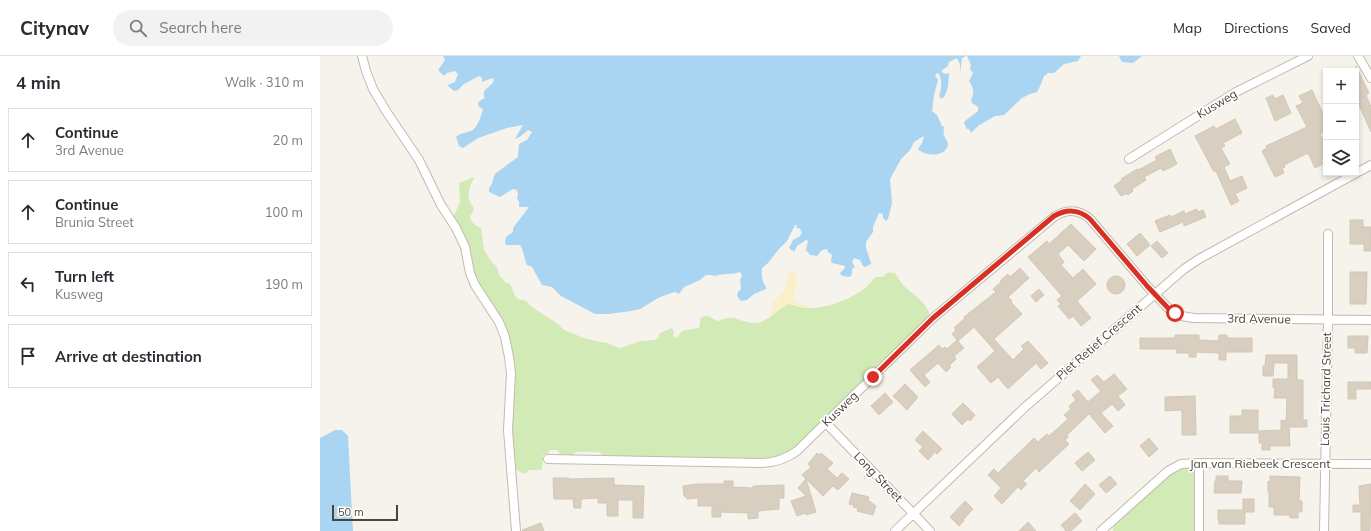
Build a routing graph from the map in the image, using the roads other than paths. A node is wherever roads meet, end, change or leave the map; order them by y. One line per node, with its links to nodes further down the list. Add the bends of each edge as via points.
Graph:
1 (362, 56): 19 (street, via 373,89 419,160 441,205 456,228 465,247 470,273 500,322 505,337 511,373 508,430)
2 (1308, 56): 5 (street, Kusweg, via 1236,92)
3 (1358, 56): 4 (street)
4 (1371, 78)
5 (1129, 159)
6 (1371, 165): 9 (street, Piet Retief Crescent, via 1200,259)
7 (1077, 212): 9 (street, 3rd Avenue, via 1090,219); 12 (street, Kusweg, via 1062,212 1054,216 933,318)
8 (1328, 234): 10 (street, Louis Trichard Street)
9 (1155, 294): 10 (street, 3rd Avenue, via 1171,311 1187,318); 17 (street, Piet Retief Crescent, via 1024,408)
10 (1328, 320): 11 (street, 3rd Avenue); 15 (street, Louis Trichard Street)
11 (1371, 320)
12 (826, 423): 13 (street, Kusweg, via 792,455 768,463); 17 (street, Long Street)
13 (548, 459)
14 (1199, 462): 15 (street, Jan van Riebeek Crescent); 18 (street, Jan van Riebeek Crescent, via 1172,468); 22 (street)
15 (1324, 464): 16 (street, Jan van Riebeek Crescent); 23 (street, Louis Trichard Street)
16 (1371, 464)
17 (913, 514): 20 (street, Piet Retief Crescent); 21 (street, Long Street)
18 (1104, 530)
19 (516, 531)
20 (895, 531)
21 (930, 531)
22 (1199, 531)
23 (1324, 531)

